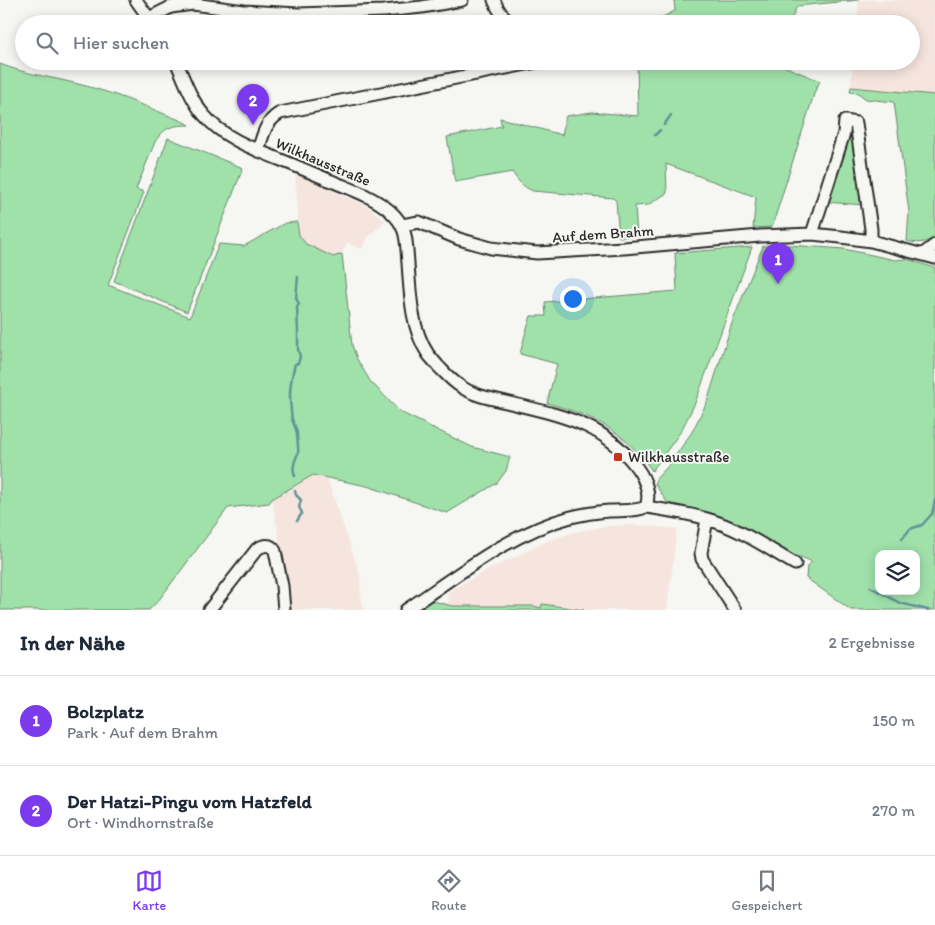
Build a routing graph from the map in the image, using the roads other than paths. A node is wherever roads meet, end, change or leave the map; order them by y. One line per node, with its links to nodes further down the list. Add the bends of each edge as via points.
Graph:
1 (136, 0): 4 (street)
2 (462, 0): 5 (street, via 384,11 299,14 194,4 171,7)
3 (494, 0): 6 (street)
4 (147, 15)
5 (160, 15)
6 (502, 15)
7 (180, 70): 9 (street, Wilkhausstraße, via 203,115 218,129)
8 (498, 70): 9 (street, via 280,113 267,124)
9 (258, 150): 10 (street, Wilkhausstraße, via 378,202)
10 (402, 225): 11 (street, Auf dem Brahm, via 419,222 491,248 537,253); 16 (street, via 417,330 428,354 446,375 477,395 580,422 600,433 621,449 641,473 647,485)
11 (812, 234): 12 (street, Auf dem Brahm); 12 (street, via 844,133 844,121 856,123)
12 (871, 241): 14 (street, Auf dem Brahm)
13 (935, 245): 14 (street)
14 (923, 254): 15 (street, Auf dem Brahm)
15 (935, 258)
16 (646, 507): 17 (street); 21 (street, via 572,516 546,524 473,564)
17 (707, 519): 18 (street); 22 (street, via 702,559)
18 (796, 564)
19 (209, 610): 20 (street, via 257,549 266,545 276,551)
20 (284, 610)
21 (406, 610)
22 (735, 610)

